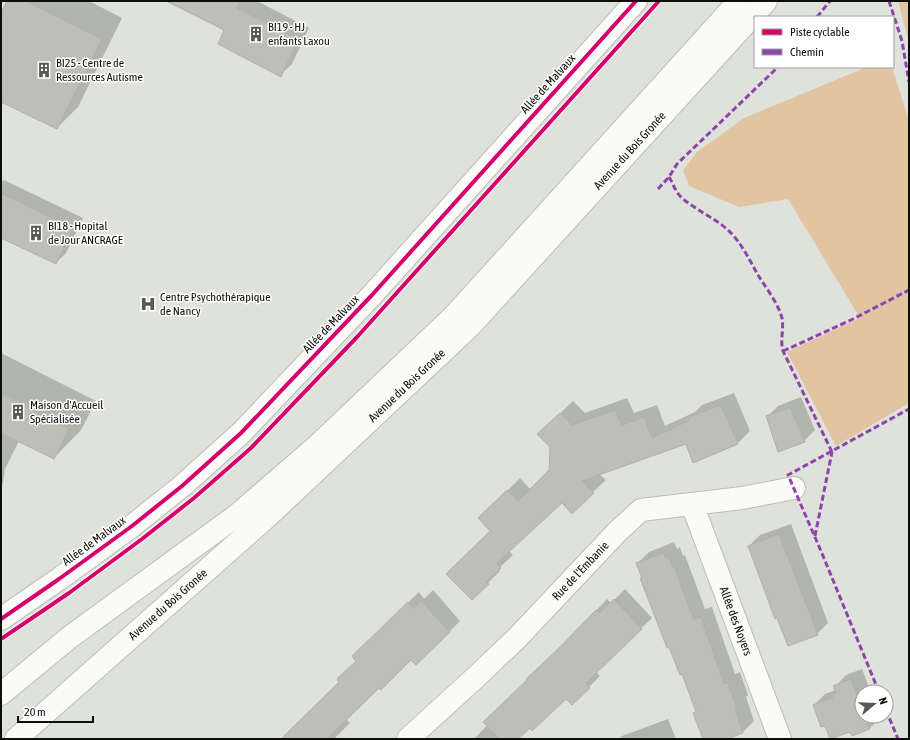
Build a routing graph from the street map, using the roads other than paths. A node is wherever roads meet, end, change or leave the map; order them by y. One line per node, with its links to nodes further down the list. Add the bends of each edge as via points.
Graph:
1 (636, 1): 6 (main road, Allée de Malvaux, via 372,295 241,433 182,486 132,526)
2 (739, 1): 7 (main road, Avenue du Bois Gronée, via 454,316 317,446 236,516 70,637)
3 (766, 1): 8 (main road, Avenue du Bois Gronée, via 470,326 269,515)
4 (794, 488): 5 (main road, Rue de l'Embanie)
5 (692, 504): 9 (main road, Rue de l'Embanie, via 641,510 516,639); 10 (main road, Allée des Noyers)
6 (1, 619)
7 (1, 694)
8 (16, 739)
9 (408, 739)
10 (780, 739)

